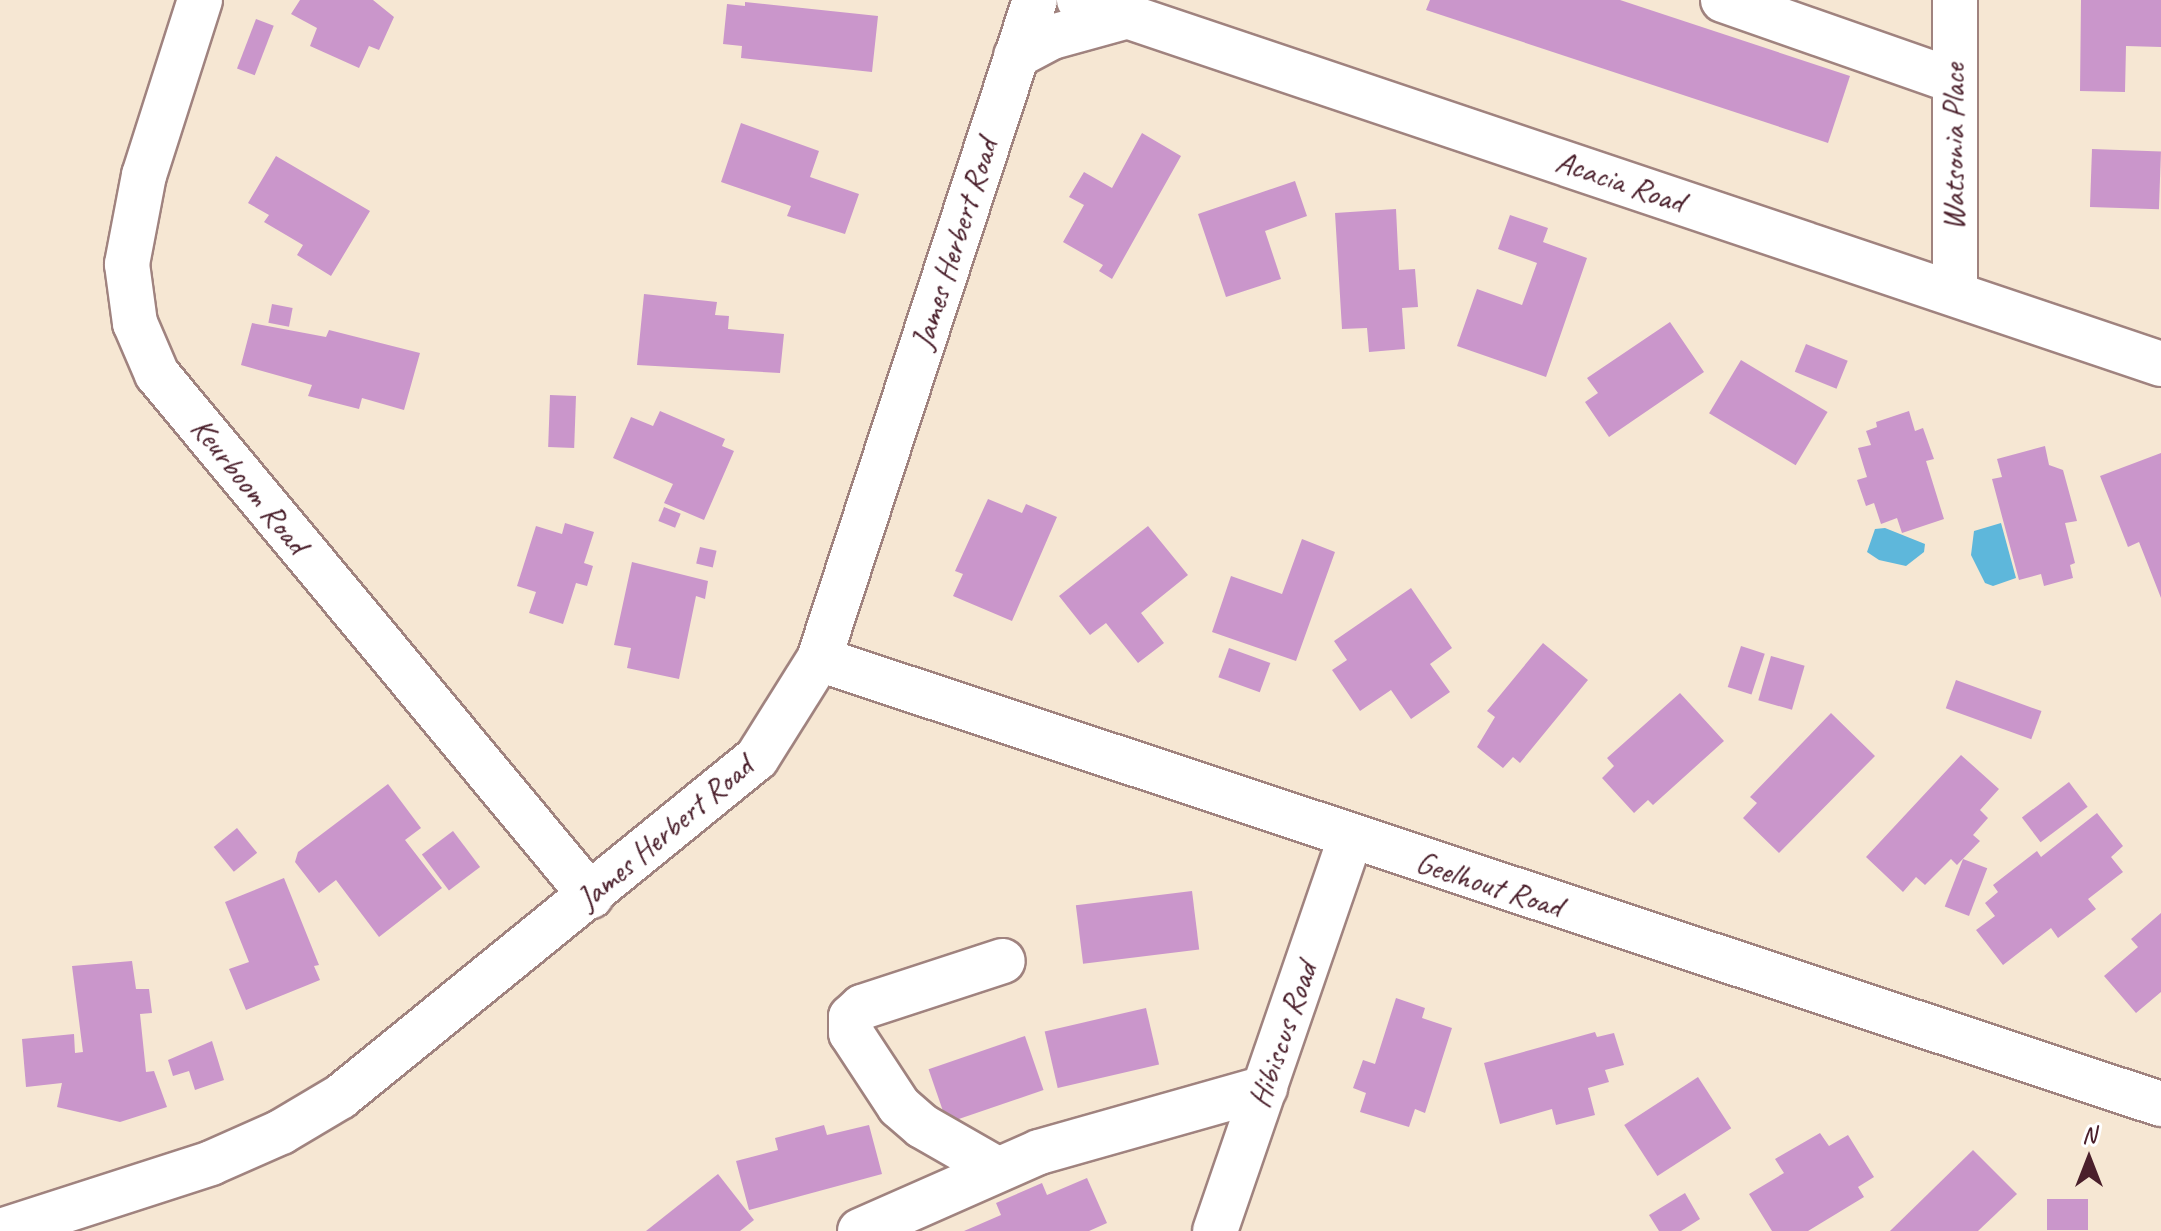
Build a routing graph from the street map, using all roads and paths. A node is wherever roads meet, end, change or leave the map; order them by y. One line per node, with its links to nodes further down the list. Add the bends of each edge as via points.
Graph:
1 (200, 0): 13 (street, Keurboom Road, via 144,175 127,264 135,323 157,374)
2 (1035, 0): 7 (street, James Herbert Road)
3 (1079, 0): 6 (street, Acacia Road)
4 (1723, 0): 8 (street)
5 (1955, 0): 8 (street, Watsonia Place)
6 (1128, 16): 7 (street, via 1052,37); 9 (street, Acacia Road)
7 (1016, 56): 11 (street, James Herbert Road)
8 (1954, 81): 9 (street, Watsonia Place)
9 (1955, 294): 10 (street, Acacia Road)
10 (2161, 364)
11 (819, 659): 12 (street, Geelhout Road); 13 (street, James Herbert Road, via 757,758)
12 (1350, 839): 15 (street, Hibiscus Road); 16 (street, Geelhout Road)
13 (591, 896): 19 (street, James Herbert Road, via 395,1057 281,1132 211,1163)
14 (1003, 961): 17 (street, via 862,1007 851,1017 851,1033 899,1106 922,1126)
15 (1265, 1088): 17 (street); 18 (street, Hibiscus Road)
16 (2161, 1104)
17 (997, 1169): 20 (street)
18 (1210, 1223)
19 (1, 1231)
20 (860, 1231)

